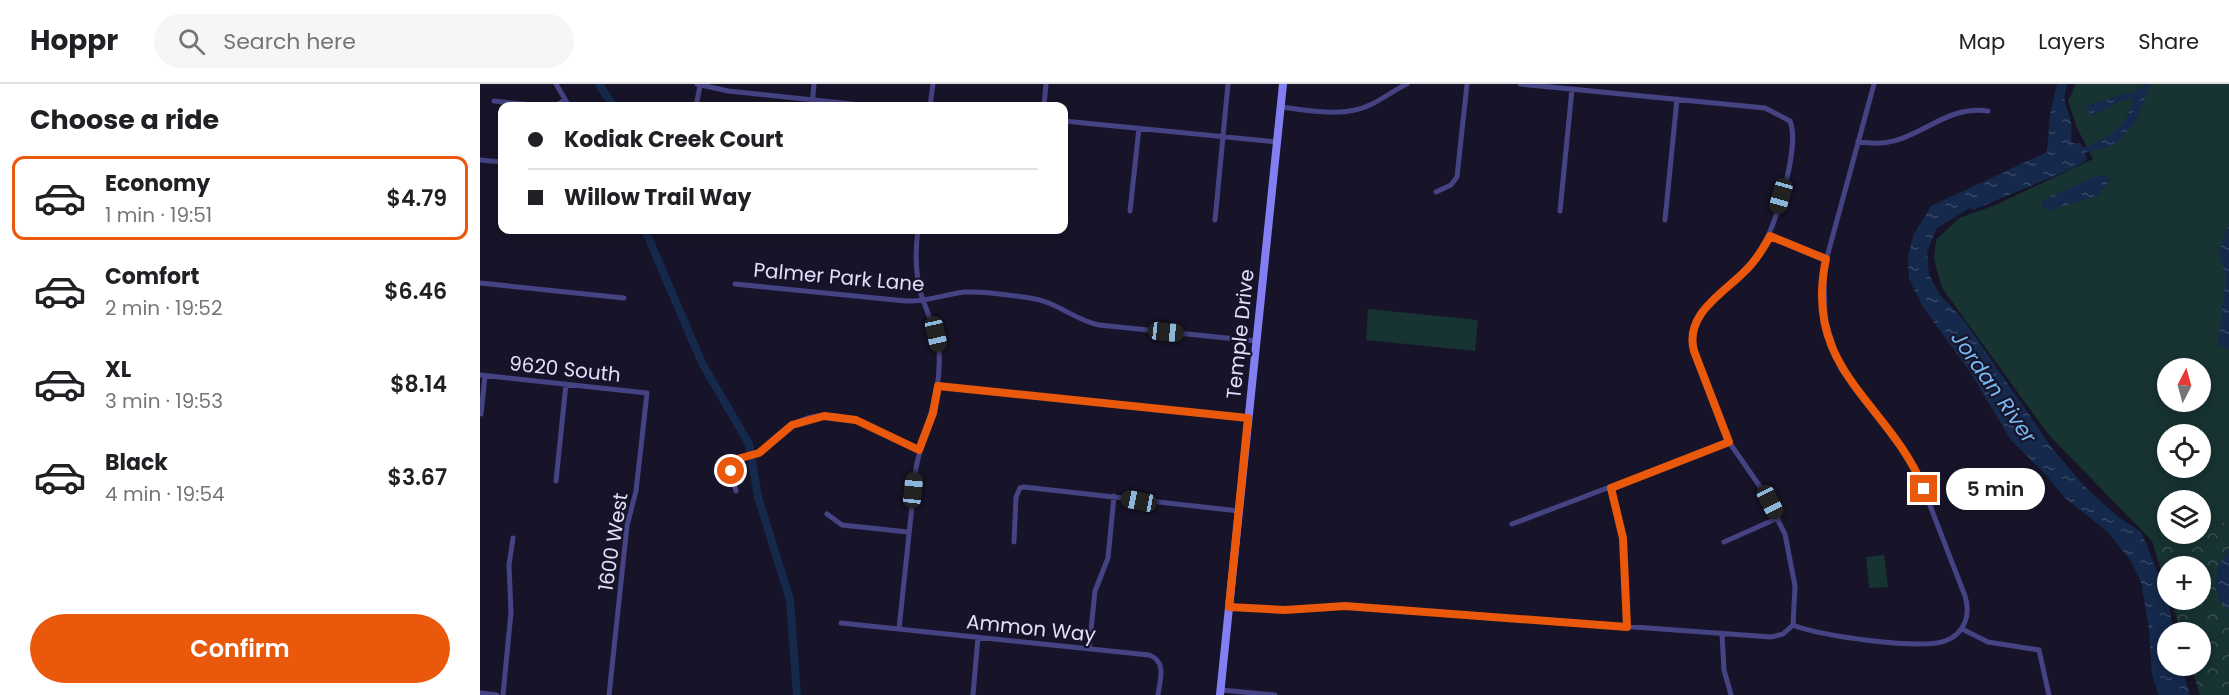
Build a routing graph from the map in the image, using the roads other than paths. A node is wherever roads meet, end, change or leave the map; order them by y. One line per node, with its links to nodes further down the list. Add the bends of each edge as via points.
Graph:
1 (556, 84): 14 (street)
2 (814, 84): 20 (street)
3 (933, 84): 21 (street)
4 (1046, 84): 22 (street)
5 (1228, 84): 27 (street)
6 (1283, 84): 23 (street, Temple Drive)
7 (1407, 84): 23 (street, via 1369,105 1349,111)
8 (1467, 84): 32 (street, via 1457,177 1451,185)
9 (1521, 84): 12 (street)
10 (1874, 84): 28 (street)
11 (698, 85): 18 (street); 19 (street)
12 (1572, 89): 13 (street); 34 (street)
13 (1677, 99): 36 (street); 38 (street, via 1765,108 1790,121 1794,147)
14 (565, 100): 17 (street)
15 (494, 101): 16 (street)
16 (504, 102)
17 (562, 102)
18 (696, 102)
19 (805, 102)
20 (812, 102)
21 (931, 102)
22 (1044, 102)
23 (1280, 107): 29 (street, Temple Drive)
24 (1988, 111): 28 (street, via 1965,111 1891,143)
25 (1068, 121): 26 (street)
26 (1139, 128): 27 (street); 33 (street)
27 (1223, 136): 29 (street); 35 (street)
28 (1858, 141): 39 (street)
29 (1277, 142): 44 (street, Temple Drive)
30 (480, 160): 31 (street)
31 (498, 162)
32 (1436, 192)
33 (1130, 211)
34 (1560, 211)
35 (1215, 220)
36 (1665, 220)
37 (918, 234): 43 (street, via 916,264)
38 (1770, 236): 39 (street); 51 (street, via 1747,270 1705,308 1692,338)
39 (1826, 259): 70 (street, via 1825,320 1836,359 1919,477 1968,604)
40 (480, 282): 42 (street)
41 (735, 284): 43 (street, Palmer Park Lane)
42 (624, 298)
43 (924, 301): 44 (street, Palmer Park Lane, via 966,292 1030,298 1052,303 1079,319 1099,325); 47 (street, via 939,348)
44 (1256, 341): 50 (street, Temple Drive)
45 (483, 375): 46 (street, 9620 South); 49 (street)
46 (566, 384): 48 (street, 9620 South); 53 (street)
47 (938, 386): 50 (street); 52 (street)
48 (647, 393): 78 (street, 1600 West, via 636,491 627,526)
49 (481, 414)
50 (1248, 418): 57 (street, Temple Drive)
51 (1729, 442): 54 (street); 59 (street)
52 (919, 450): 55 (street, via 856,420 834,415 812,417 792,425 752,456 737,459 731,466); 61 (street)
53 (556, 481)
54 (1611, 488): 60 (street); 68 (street, via 1623,538)
55 (736, 491)
56 (1114, 496): 57 (street); 63 (street, via 1020,488); 73 (street, via 1108,558 1095,591)
57 (1239, 511): 65 (street, Temple Drive)
58 (827, 514): 61 (street, via 842,525)
59 (1778, 518): 64 (street); 67 (street, via 1793,568)
60 (1512, 524)
61 (908, 532): 69 (street)
62 (513, 538): 77 (street, via 509,565 512,612)
63 (1014, 542)
64 (1724, 542)
65 (1229, 607): 68 (street, via 1285,610 1345,606); 74 (street, Temple Drive)
66 (841, 624): 69 (street, Ammon Way)
67 (1793, 625): 70 (street, via 1844,639 1929,643 1950,639); 71 (street, via 1778,636)
68 (1627, 627): 71 (street)
69 (899, 629): 72 (street, Ammon Way)
70 (1962, 629): 83 (street, via 1988,642 2039,650)
71 (1722, 634): 82 (street, via 1724,670)
72 (978, 638): 73 (street, Ammon Way); 79 (street)
73 (1089, 649): 80 (street, Ammon Way, via 1149,655 1158,660)
74 (1220, 692): 81 (street)
75 (480, 693): 76 (street)
76 (497, 695)
77 (503, 695)
78 (609, 695)
79 (973, 695)
80 (1158, 695)
81 (1275, 695)
82 (1731, 695)
83 (2049, 695)

